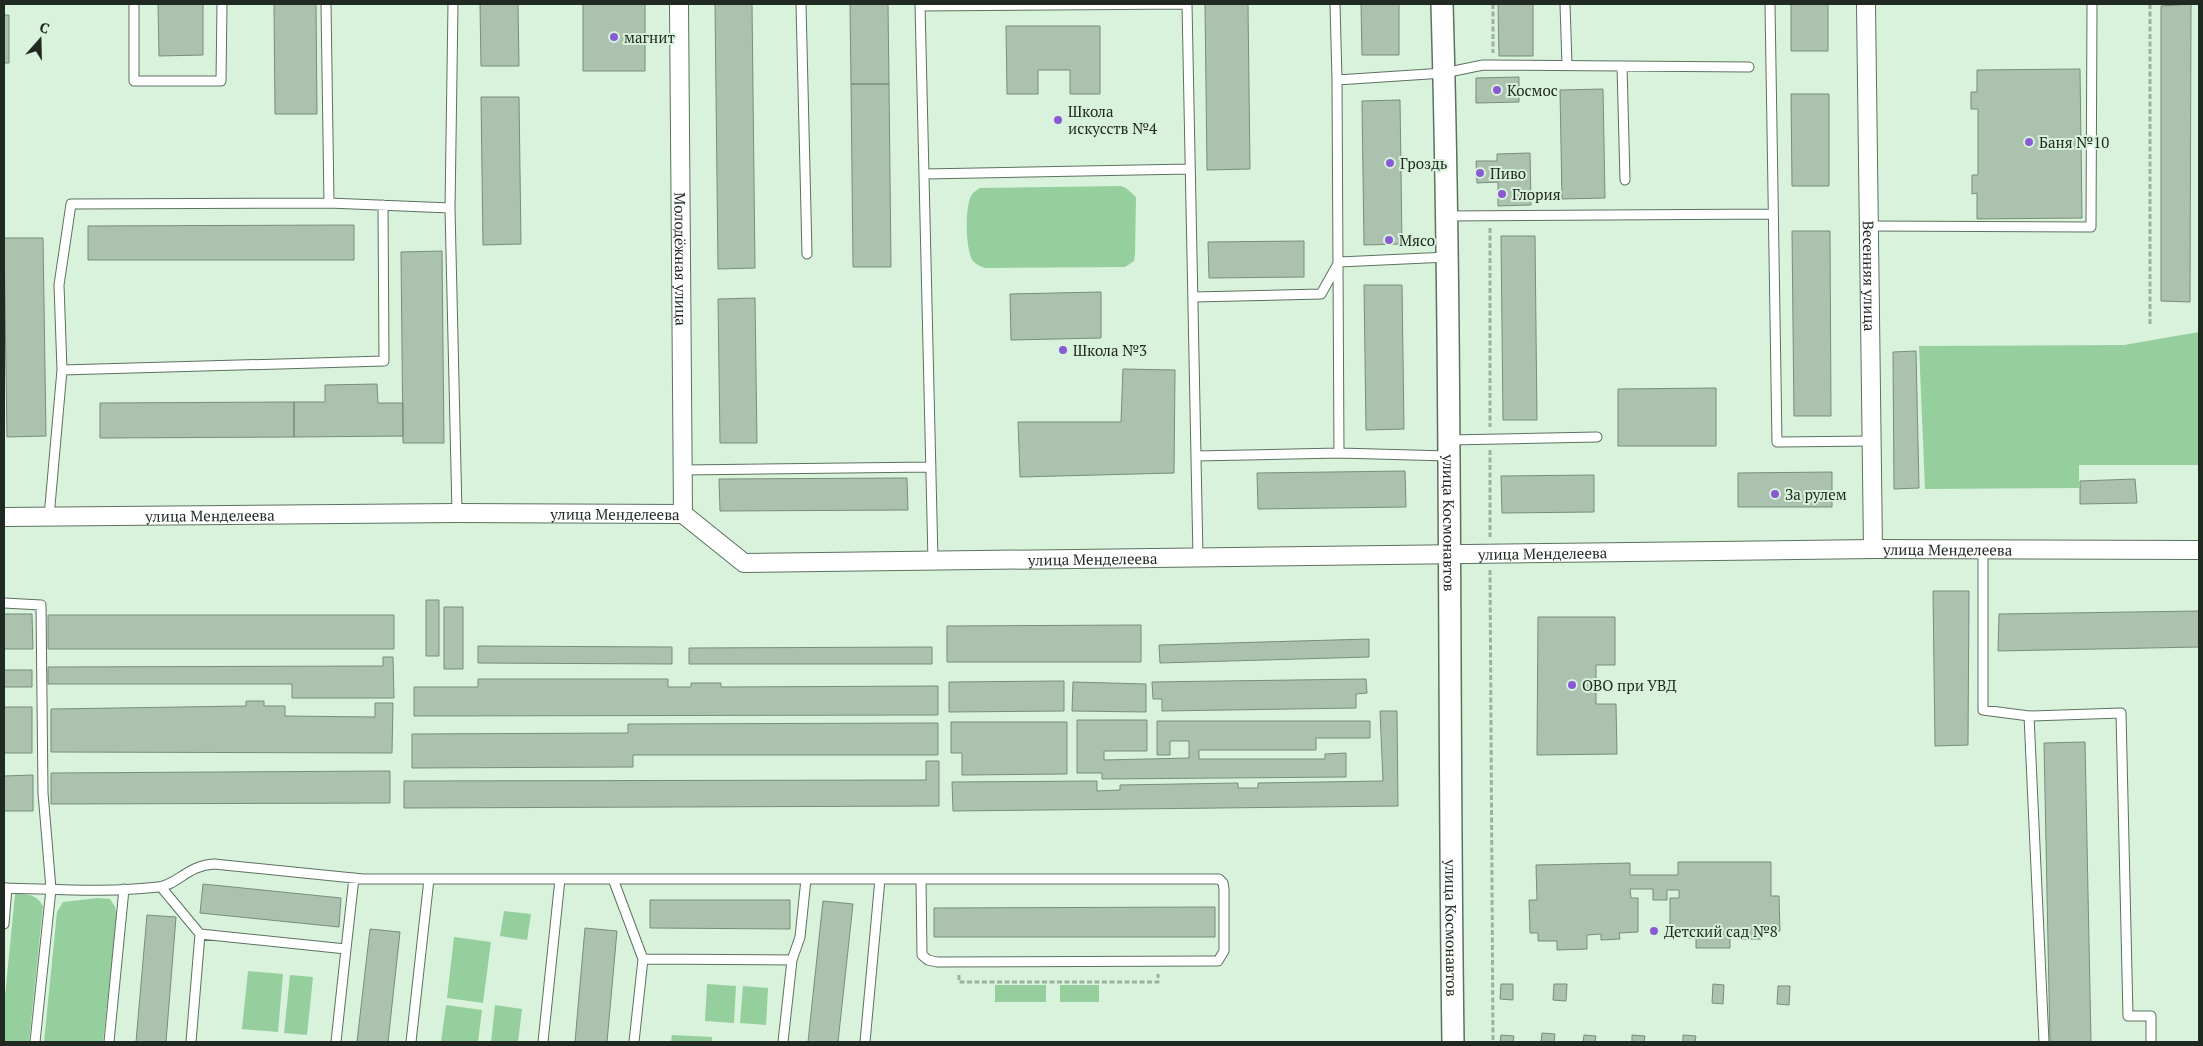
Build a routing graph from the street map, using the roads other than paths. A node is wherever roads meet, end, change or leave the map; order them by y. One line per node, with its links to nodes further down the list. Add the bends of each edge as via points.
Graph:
1 (134, 4): 2 (lane, via 134,80 212,81 221,81)
2 (222, 4)
3 (326, 4): 23 (lane)
4 (453, 4): 25 (lane)
5 (679, 4): 40 (street, Молодёжная улица)
6 (801, 4): 29 (lane)
7 (1186, 4): 14 (lane); 20 (lane)
8 (1335, 4): 19 (lane)
9 (1442, 4): 18 (street, улица Космонавтов)
10 (1565, 4): 15 (lane)
11 (1770, 4): 26 (lane)
12 (1866, 4): 28 (street, Весенняя улица)
13 (2092, 4): 28 (lane, via 2091,227)
14 (920, 5): 21 (lane)
15 (1567, 65): 16 (lane); 18 (lane, via 1483,64)
16 (1622, 66): 17 (lane); 22 (lane)
17 (1749, 67)
18 (1444, 74): 19 (lane); 27 (street, улица Космонавтов)
19 (1337, 80): 31 (lane)
20 (1190, 169): 21 (lane); 32 (lane)
21 (924, 174): 39 (lane)
22 (1625, 180)
23 (329, 203): 24 (lane); 33 (lane, via 71,204 59,285)
24 (384, 205): 25 (lane); 33 (lane, via 384,361)
25 (450, 208): 41 (lane)
26 (1773, 214): 27 (lane); 35 (lane, via 1777,442)
27 (1446, 216): 30 (street, улица Космонавтов)
28 (1869, 226): 35 (street, Весенняя улица)
29 (807, 254)
30 (1448, 257): 31 (lane); 36 (street, улица Космонавтов)
31 (1339, 262): 32 (lane, via 1321,294); 37 (lane)
32 (1192, 297): 38 (lane)
33 (62, 370): 44 (lane)
34 (1597, 437): 36 (lane, via 1490,440)
35 (1872, 441): 45 (street, Весенняя улица)
36 (1448, 448): 37 (lane); 48 (street, улица Космонавтов)
37 (1340, 453): 38 (lane)
38 (1196, 456): 49 (lane)
39 (931, 467): 40 (lane); 50 (lane)
40 (683, 470): 42 (street, Молодёжная улица)
41 (457, 513): 42 (street, улица Менделеева); 44 (street, улица Менделеева)
42 (683, 514): 50 (street, улица Менделеева, via 744,564)
43 (4, 517): 44 (street, улица Менделеева)
44 (48, 517)
45 (1873, 549): 46 (street, улица Менделеева); 48 (street, улица Менделеева)
46 (1983, 550): 47 (street, улица Менделеева); 52 (lane, via 1983,710)
47 (2199, 550)
48 (1450, 556): 49 (street, улица Менделеева); 78 (street, улица Космонавтов)
49 (1198, 558): 50 (street, улица Менделеева)
50 (933, 561)
51 (4, 603): 62 (lane, via 41,605 43,793)
52 (2029, 716): 79 (lane); 80 (lane, via 2121,713 2128,1016 2151,1016)
53 (354, 878): 55 (lane); 60 (lane, via 202,864); 66 (lane)
54 (614, 878): 56 (lane); 57 (lane); 67 (lane)
55 (429, 879): 56 (lane); 73 (lane)
56 (560, 879): 74 (lane)
57 (806, 879): 58 (lane); 68 (lane, via 800,937)
58 (880, 879): 59 (lane); 77 (lane)
59 (921, 879): 59 (lane, via 922,955 928,960 1158,962 1218,961 1223,957 1224,883 1219,879)
60 (161, 887): 63 (lane); 65 (lane)
61 (6, 888): 62 (lane); 64 (lane)
62 (51, 889): 63 (lane); 69 (lane)
63 (124, 889): 70 (lane)
64 (4, 924)
65 (200, 934): 66 (lane); 71 (lane)
66 (346, 949): 72 (lane)
67 (643, 959): 68 (lane); 75 (lane)
68 (792, 960): 76 (lane)
69 (35, 1042)
70 (108, 1042)
71 (191, 1042)
72 (336, 1042)
73 (411, 1042)
74 (544, 1042)
75 (634, 1042)
76 (783, 1042)
77 (866, 1042)
78 (1453, 1042)
79 (2044, 1042)
80 (2151, 1042)

